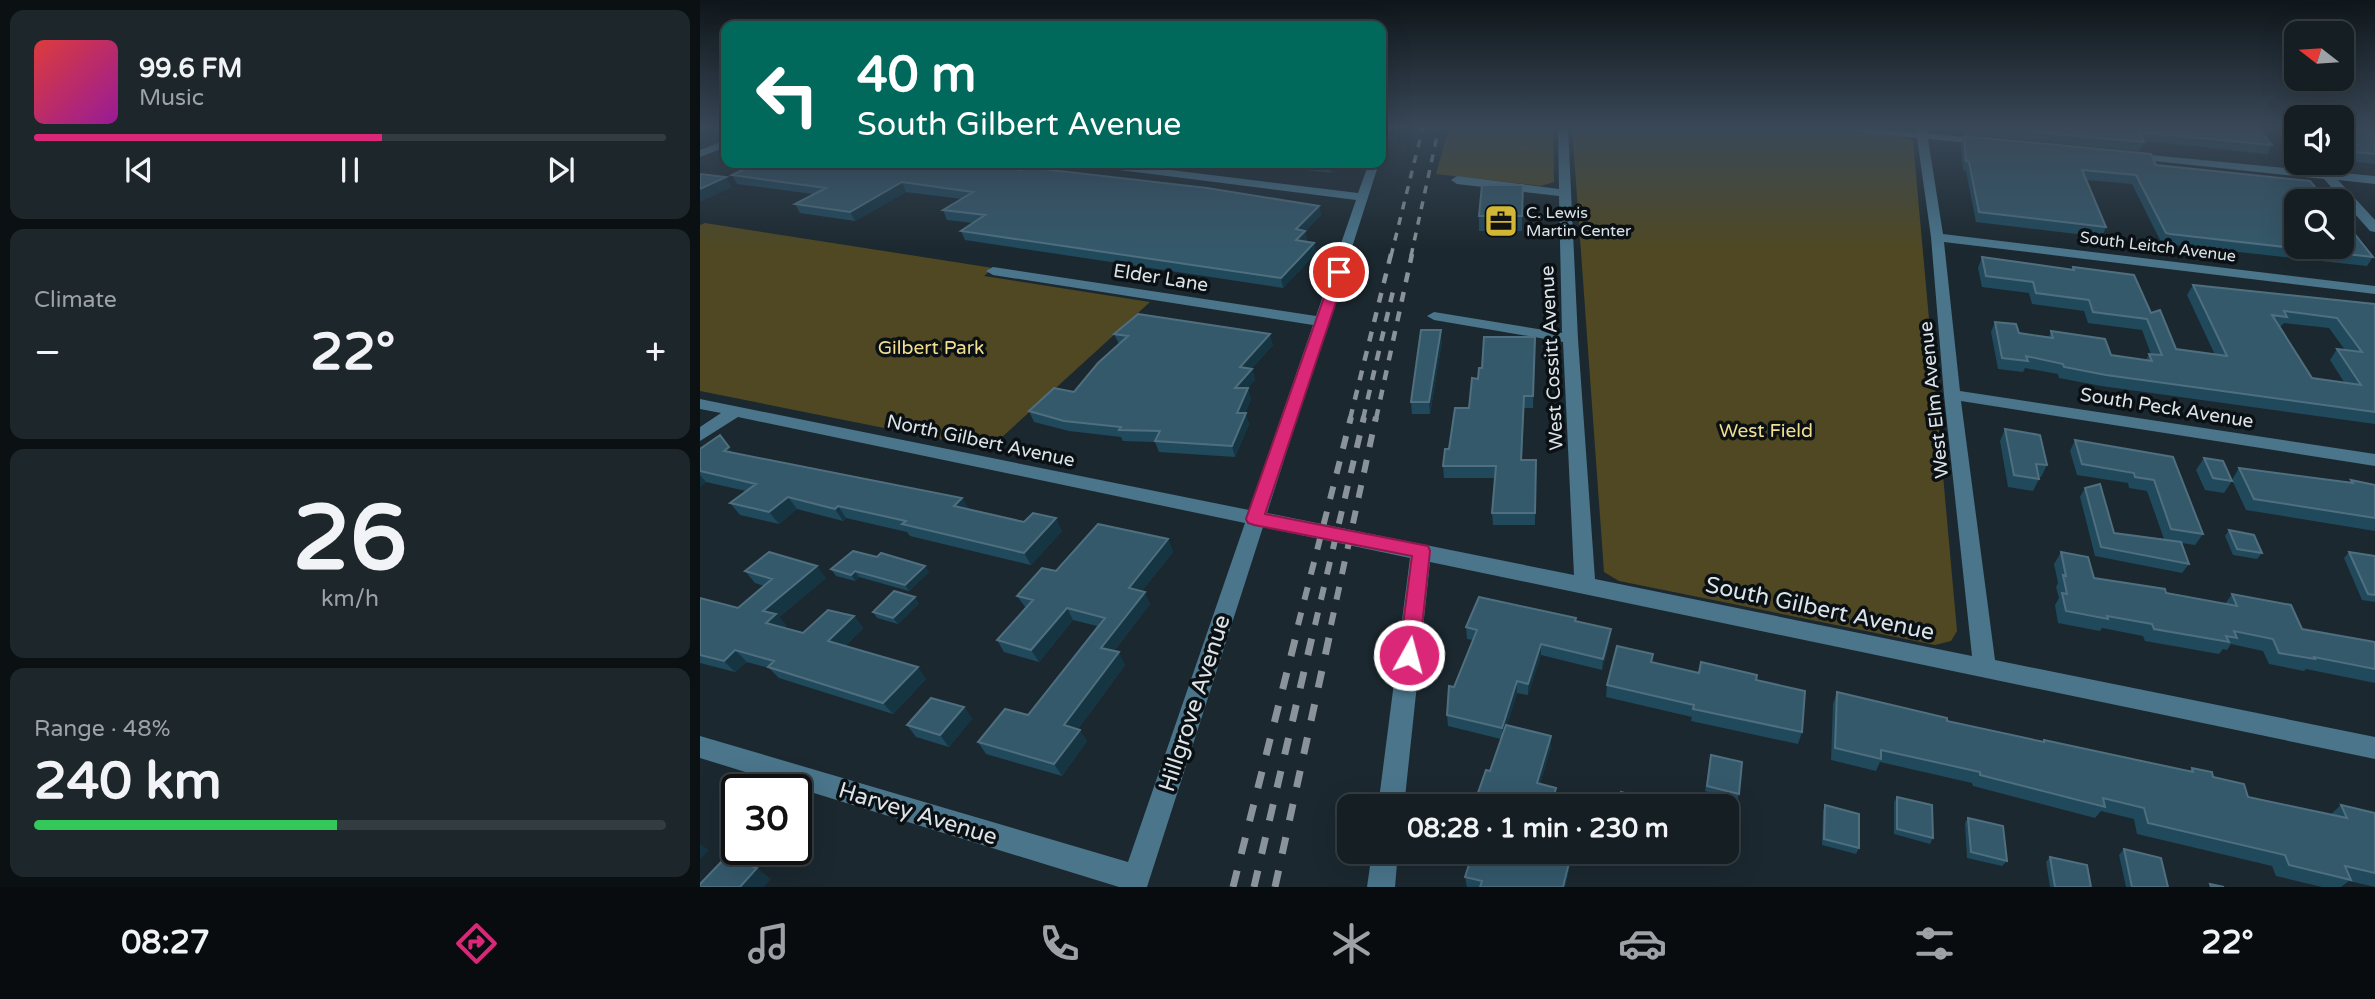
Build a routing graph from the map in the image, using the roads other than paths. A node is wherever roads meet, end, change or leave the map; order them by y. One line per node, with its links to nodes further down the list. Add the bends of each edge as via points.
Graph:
1 (1132, 168): 11 (street)
2 (1372, 168): 11 (street, Hillgrove Avenue)
3 (1564, 168): 10 (street, West Cossitt Avenue)
4 (1927, 168): 13 (street, West Elm Avenue)
5 (2261, 168): 6 (street)
6 (2284, 171)
7 (2328, 175): 9 (street); 12 (street)
8 (1457, 180): 10 (street)
9 (2375, 180)
10 (1565, 193): 18 (street, West Cossitt Avenue)
11 (1364, 197): 17 (street, Hillgrove Avenue)
12 (2375, 228)
13 (1937, 237): 15 (street, South Leitch Avenue); 19 (street, West Elm Avenue)
14 (993, 271): 17 (street, Elder Lane)
15 (2375, 290)
16 (1434, 316): 18 (street)
17 (1323, 322): 24 (street, Hillgrove Avenue)
18 (1570, 339): 26 (street, West Cossitt Avenue)
19 (1952, 395): 23 (street, South Peck Avenue); 27 (street, West Elm Avenue)
20 (700, 404): 21 (street, North Gilbert Avenue)
21 (736, 411): 22 (street); 24 (street, North Gilbert Avenue)
22 (700, 435)
23 (2375, 460)
24 (1254, 519): 25 (street, South Gilbert Avenue); 32 (street, Hillgrove Avenue)
25 (1421, 551): 26 (street, South Gilbert Avenue); 30 (street)
26 (1586, 586): 27 (street, South Gilbert Avenue)
27 (1985, 668): 29 (street, South Gilbert Avenue)
28 (700, 747): 32 (street, Harvey Avenue)
29 (2375, 748)
30 (1393, 794)
31 (1384, 864): 33 (street)
32 (1135, 883)
33 (1381, 887)

